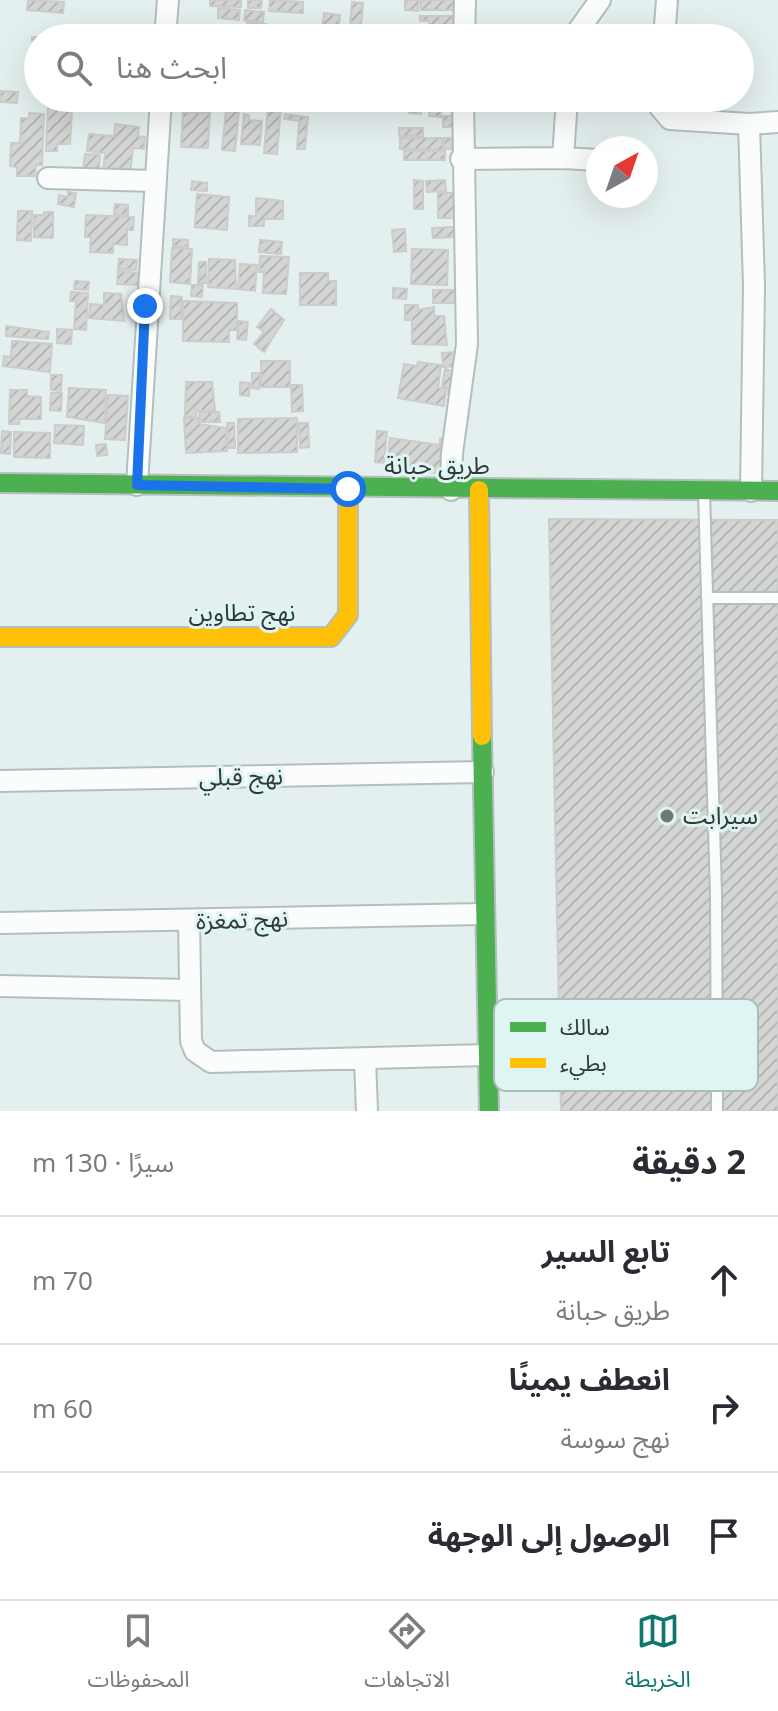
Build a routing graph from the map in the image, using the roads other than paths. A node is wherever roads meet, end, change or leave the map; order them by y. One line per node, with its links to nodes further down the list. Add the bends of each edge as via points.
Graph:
1 (168, 0): 5 (street)
2 (465, 0): 6 (street)
3 (600, 0): 7 (street)
4 (667, 0): 8 (street)
5 (166, 24)
6 (464, 24)
7 (583, 24)
8 (665, 24)
9 (160, 112): 19 (street)
10 (463, 112): 16 (street)
11 (566, 112): 15 (street)
12 (664, 112): 14 (street, via 670,119)
13 (778, 122): 14 (street)
14 (749, 124): 26 (street, via 754,286)
15 (563, 158): 16 (street); 17 (street)
16 (461, 159): 23 (street, via 467,344)
17 (586, 159)
18 (48, 178): 19 (street)
19 (154, 181): 21 (street)
20 (0, 483): 21 (street, طريق حبانة)
21 (137, 485): 22 (street, طريق حبانة)
22 (348, 489): 23 (street, طريق حبانة); 30 (street, نهج تطاوين, via 348,615 331,637)
23 (451, 490): 24 (street, طريق حبانة)
24 (479, 490): 25 (street, طريق حبانة); 31 (street)
25 (704, 491): 26 (street, طريق حبانة); 28 (lane)
26 (751, 491): 27 (street, طريق حبانة)
27 (778, 491)
28 (707, 598): 29 (lane); 38 (lane)
29 (778, 598)
30 (0, 637)
31 (483, 772): 32 (street, نهج قبلي); 33 (street)
32 (0, 781)
33 (483, 914): 34 (street, نهج تمغزة); 39 (street)
34 (189, 921): 35 (street, نهج تمغزة); 37 (street)
35 (0, 923)
36 (0, 986): 37 (street)
37 (189, 990): 40 (street, via 193,1048 211,1062)
38 (716, 999)
39 (487, 1055): 40 (street); 43 (street)
40 (365, 1060): 42 (street)
41 (717, 1091): 44 (lane)
42 (367, 1111)
43 (489, 1111)
44 (717, 1111)

